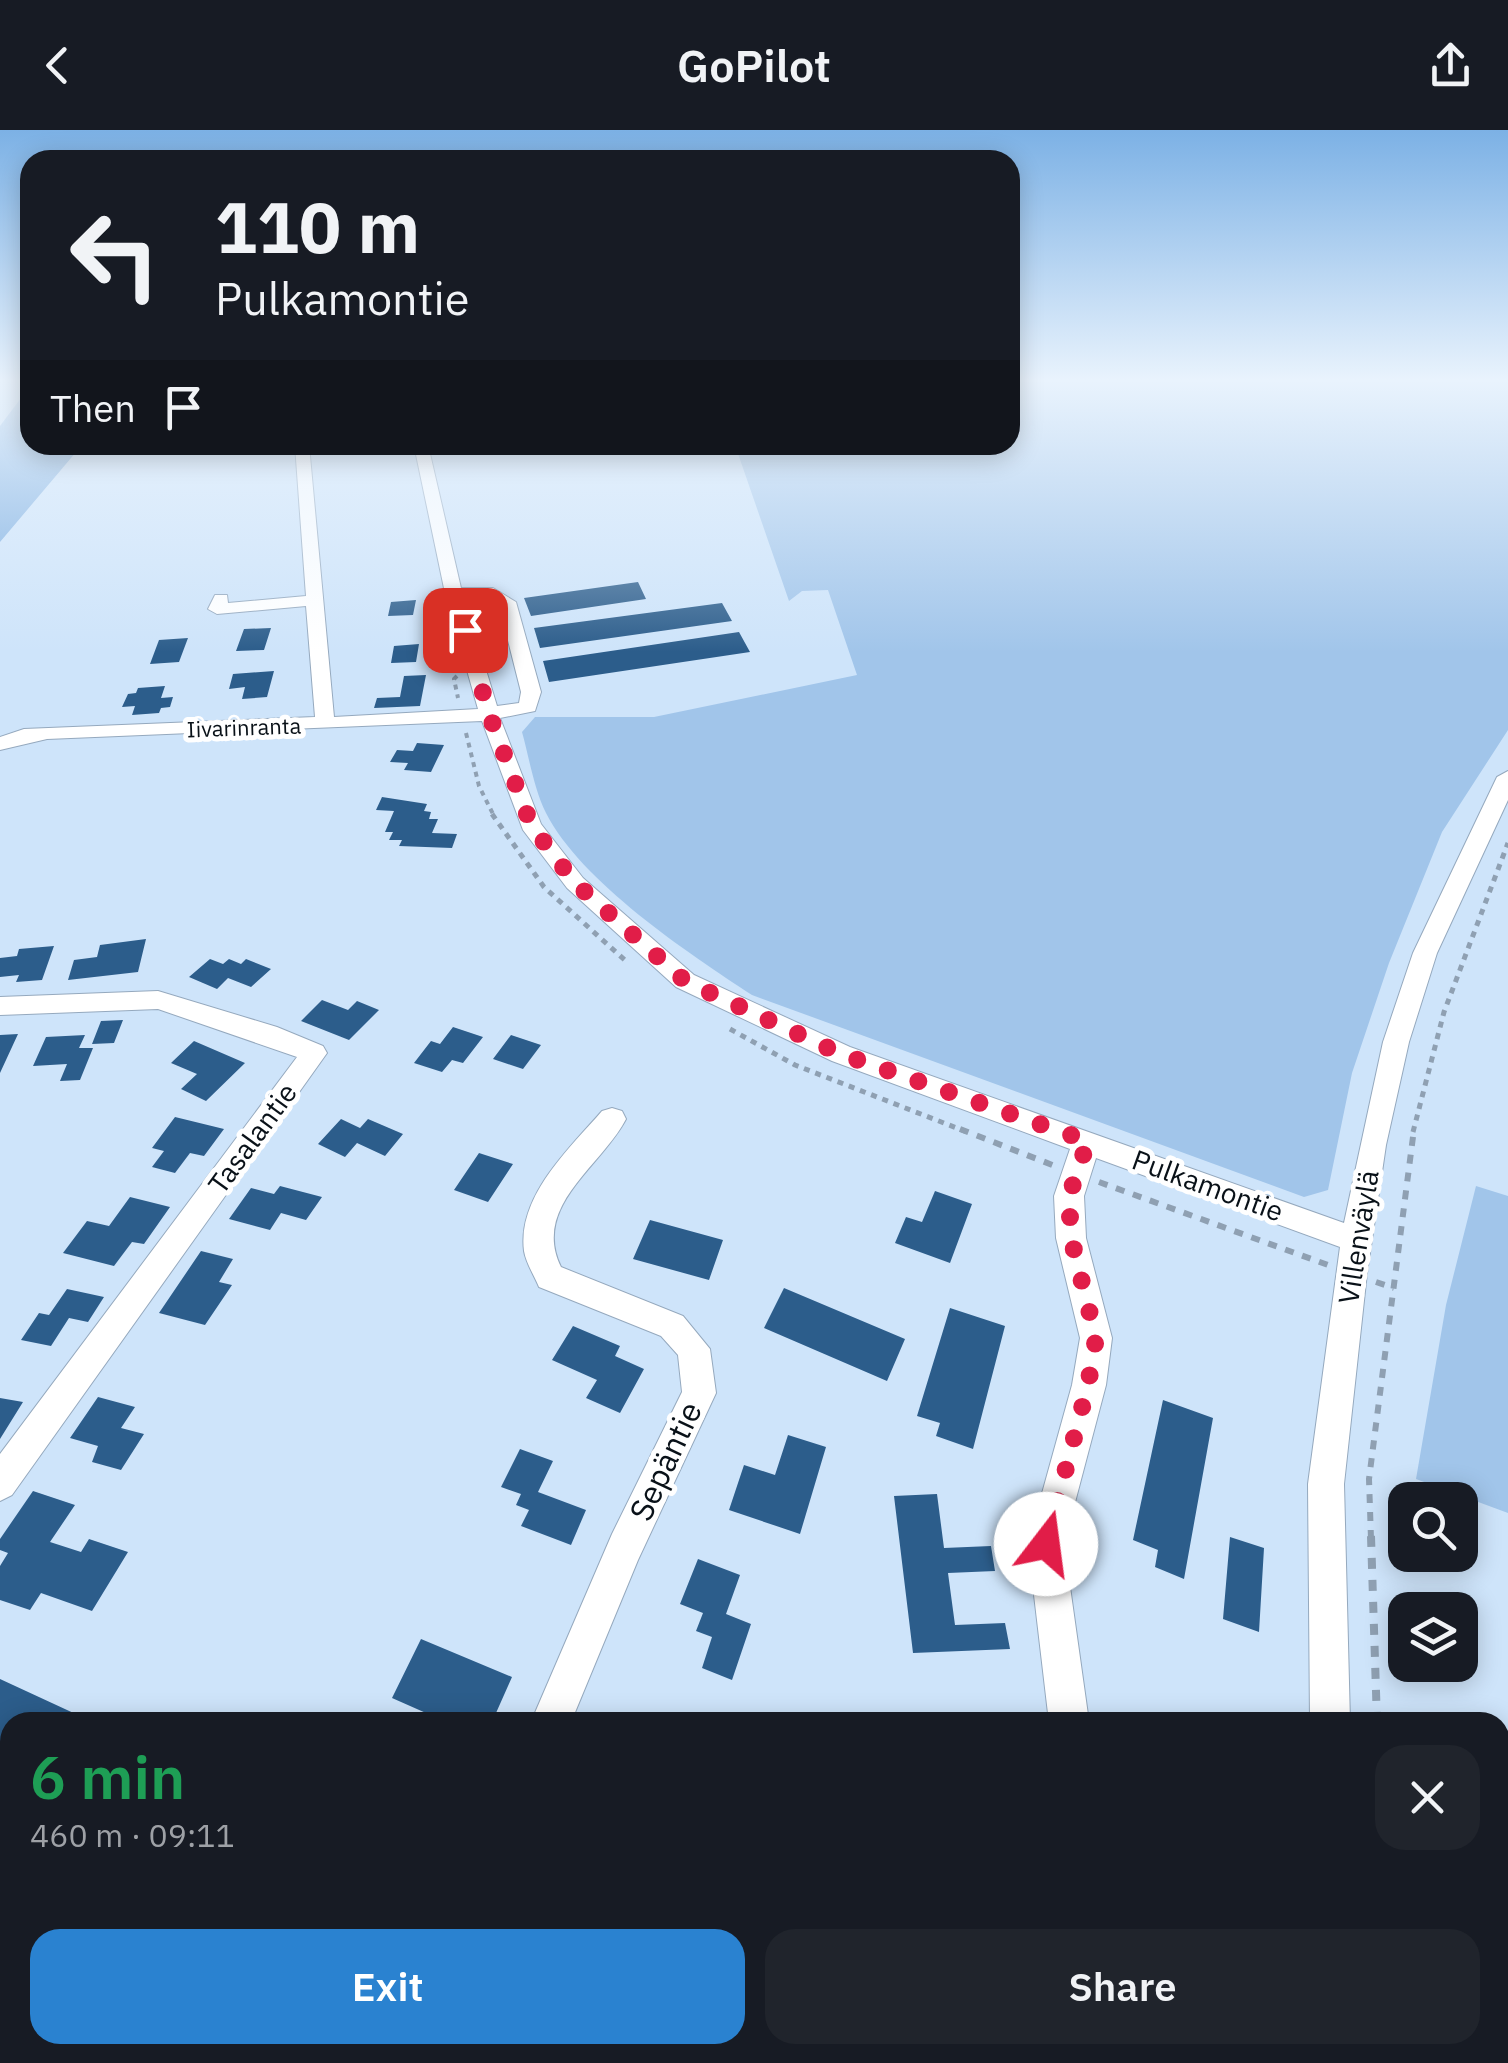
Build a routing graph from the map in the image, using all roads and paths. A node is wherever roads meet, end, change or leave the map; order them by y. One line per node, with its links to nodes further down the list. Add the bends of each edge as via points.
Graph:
1 (304, 471): 5 (street)
2 (428, 471): 3 (street, Pulkamontie)
3 (454, 593): 6 (street, Pulkamontie); 6 (street, Iivarinranta, via 487,592 507,602 531,692 528,706)
4 (221, 599): 5 (street, via 217,609)
5 (316, 600): 7 (street)
6 (489, 714): 7 (street, Iivarinranta); 13 (street, Pulkamontie, via 531,825 575,883 685,981 841,1054)
7 (325, 724): 8 (street, Iivarinranta, via 46,733)
8 (1, 744)
9 (1508, 777): 14 (street, Villenväylä, via 1425,953 1396,1042)
10 (1508, 844): 19 (path, via 1444,1012 1412,1137 1369,1479)
11 (0, 1006): 15 (street, Tasalantie, via 158,1000 314,1053)
12 (612, 1119): 16 (street, Sepäntie, via 560,1182 544,1214 538,1248 550,1277 672,1326 694,1350 699,1394)
13 (1088, 1141): 14 (street, Pulkamontie); 17 (street, via 1069,1196 1071,1238 1096,1338 1046,1544)
14 (1356, 1240): 18 (street, Villenväylä, via 1326,1484)
15 (0, 1483)
16 (555, 1712)
17 (1068, 1712)
18 (1330, 1712)
19 (1377, 1712)

